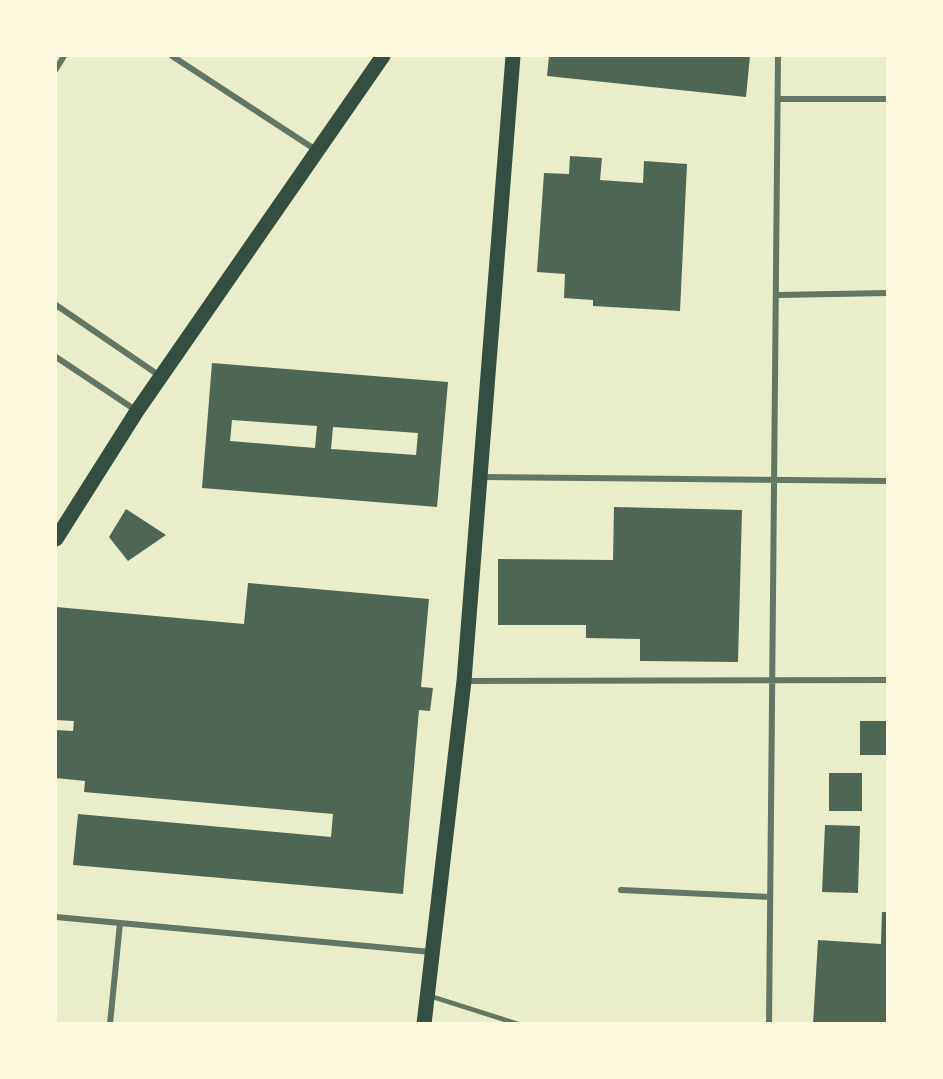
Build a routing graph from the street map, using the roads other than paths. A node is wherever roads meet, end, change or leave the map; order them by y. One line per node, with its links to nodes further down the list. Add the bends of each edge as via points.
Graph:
1 (64, 56): 6 (street)
2 (172, 56): 9 (street)
3 (383, 56): 9 (main road)
4 (513, 56): 16 (main road)
5 (778, 56): 7 (street)
6 (56, 69)
7 (778, 99): 8 (street); 11 (street)
8 (888, 99)
9 (317, 150): 14 (main road)
10 (888, 293): 11 (street)
11 (778, 295): 17 (street)
12 (56, 305): 14 (street)
13 (56, 357): 15 (street)
14 (161, 376): 15 (main road)
15 (137, 411): 19 (main road)
16 (482, 477): 17 (street); 22 (main road)
17 (774, 480): 18 (street); 20 (street)
18 (888, 482)
19 (56, 539)
20 (772, 680): 21 (street); 22 (street); 24 (street)
21 (888, 680)
22 (464, 681): 27 (main road)
23 (621, 890): 24 (street)
24 (770, 897): 32 (street)
25 (56, 917): 26 (street)
26 (120, 923): 27 (street); 29 (street)
27 (433, 952): 28 (main road)
28 (427, 996): 30 (main road); 31 (lane)
29 (110, 1023)
30 (424, 1023)
31 (518, 1023)
32 (769, 1023)

